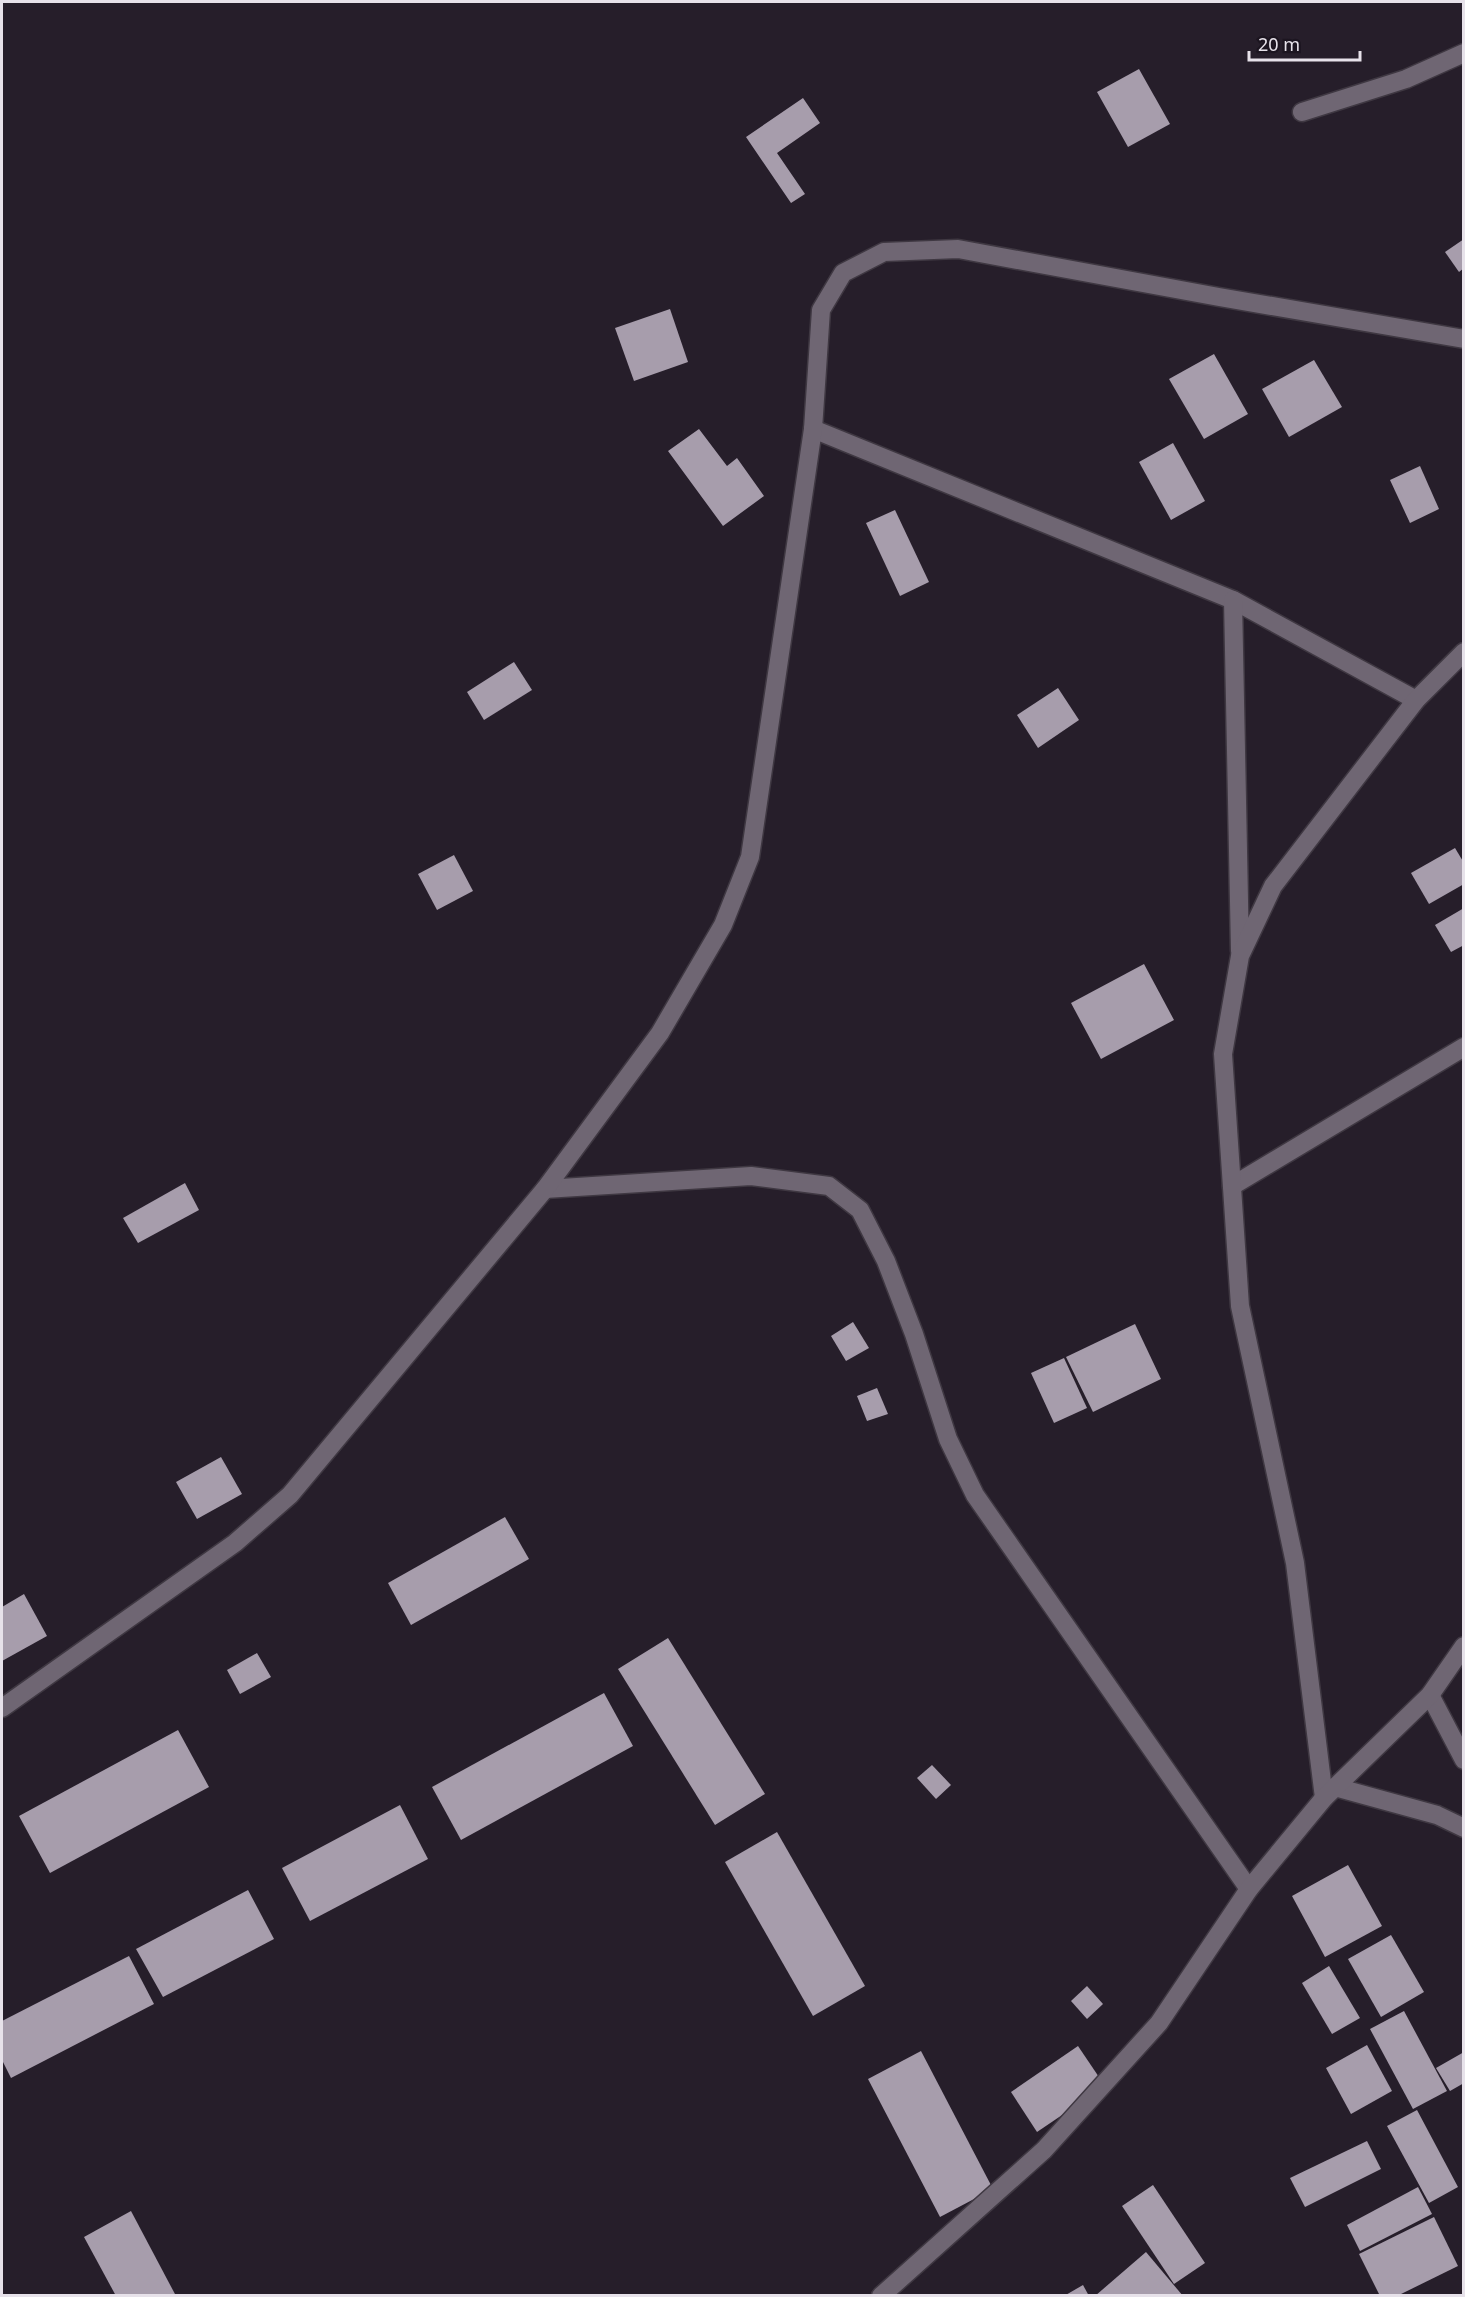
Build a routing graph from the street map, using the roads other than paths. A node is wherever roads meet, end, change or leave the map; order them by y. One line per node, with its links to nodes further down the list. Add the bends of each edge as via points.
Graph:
1 (1464, 53): 2 (street, via 1406,79)
2 (1302, 112)
3 (1464, 339): 4 (street, via 958,249 884,252 843,273 821,310)
4 (813, 429): 5 (street); 11 (street, via 750,857 723,925 660,1033)
5 (1233, 600): 7 (street); 8 (street)
6 (1464, 652): 7 (street)
7 (1416, 700): 8 (street, via 1273,886)
8 (1240, 956): 10 (street, via 1223,1054)
9 (1464, 1047): 10 (street)
10 (1232, 1186): 16 (street, via 1239,1306 1294,1563)
11 (546, 1189): 14 (street, via 290,1495 235,1543); 18 (street, via 751,1176 829,1186 860,1210 886,1261 948,1439 975,1495)
12 (1464, 1646): 13 (street)
13 (1431, 1695): 15 (street); 16 (street)
14 (2, 1708)
15 (1464, 1760)
16 (1329, 1792): 17 (street, via 1437,1815); 18 (street)
17 (1464, 1828)
18 (1249, 1889): 19 (street, via 1159,2023 1052,2142)
19 (881, 2295)

